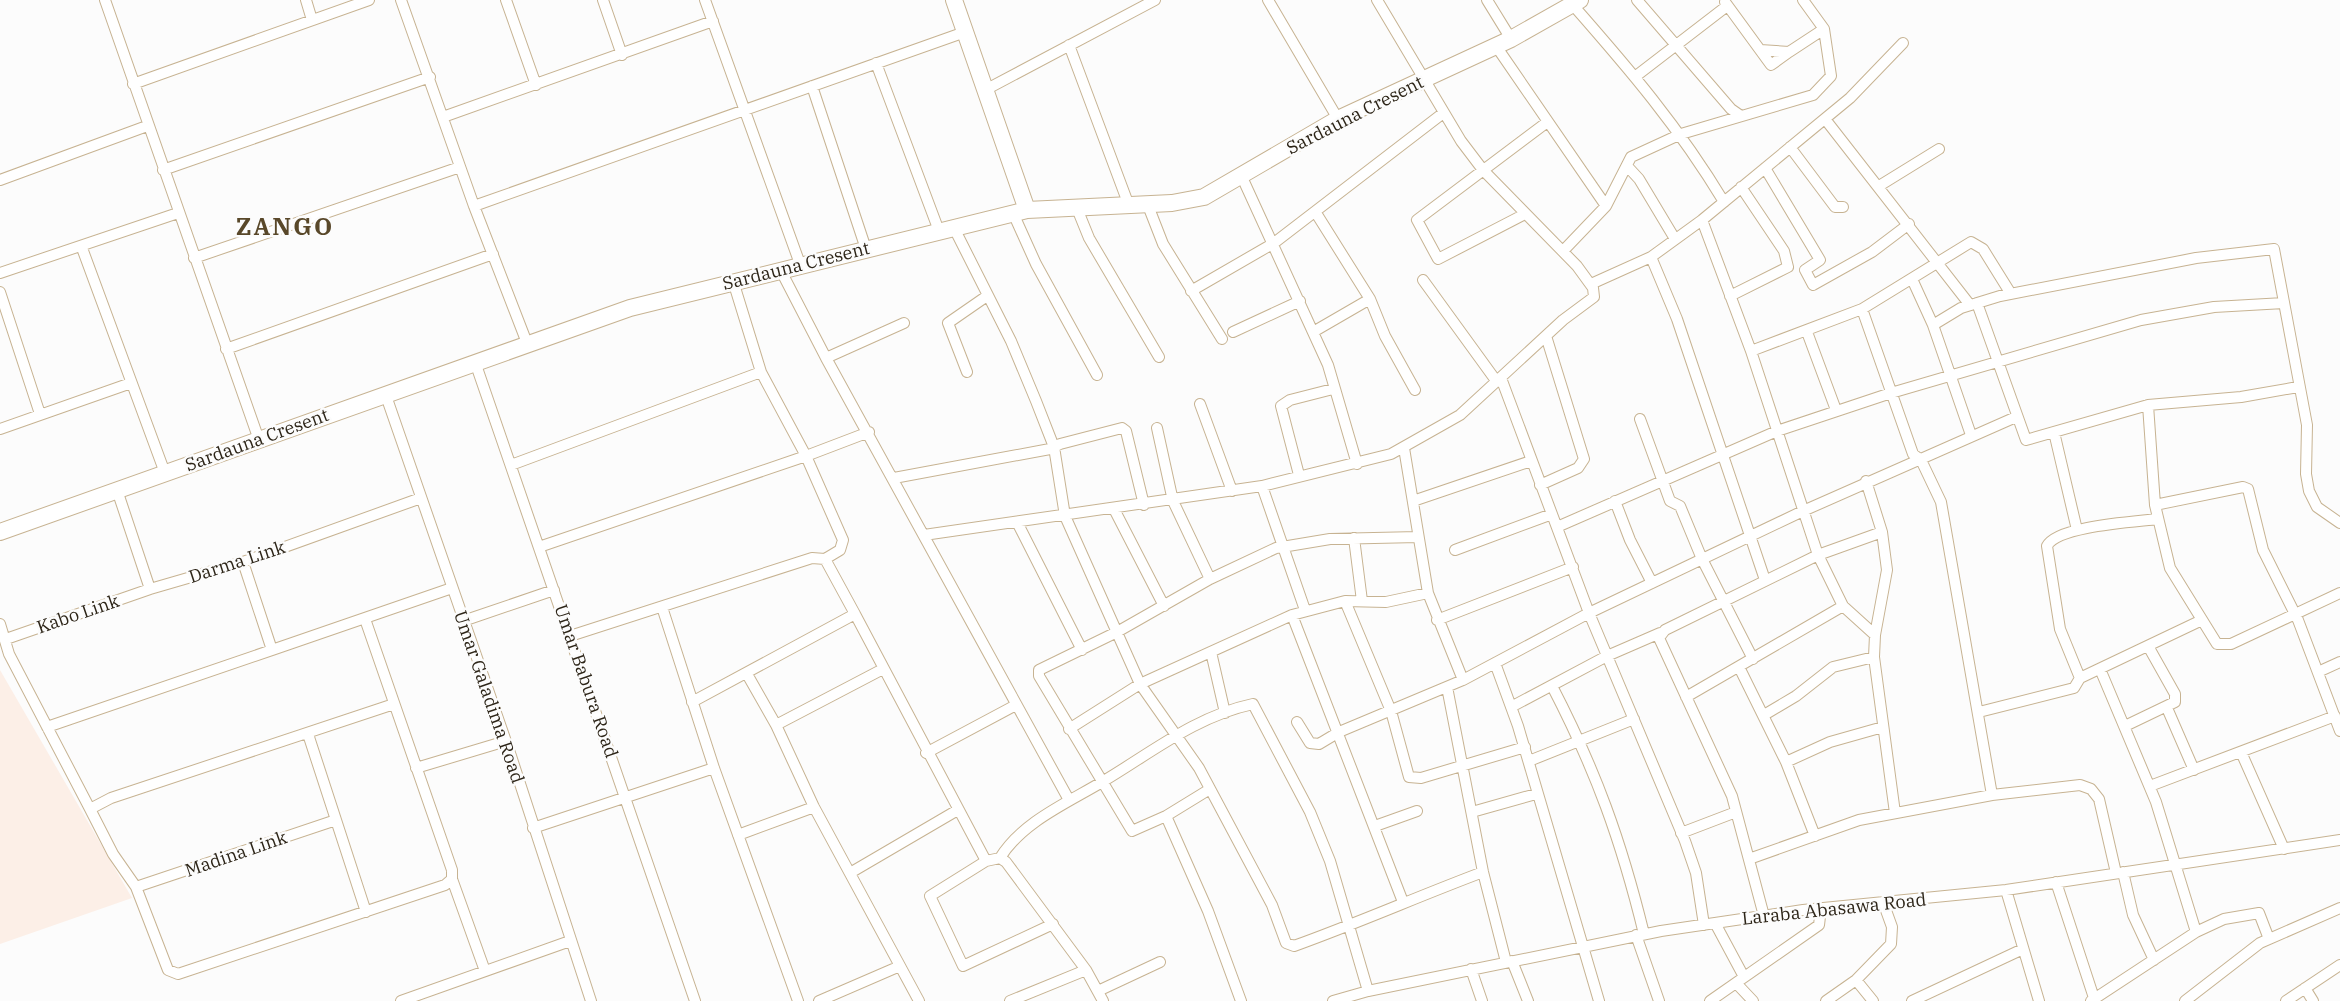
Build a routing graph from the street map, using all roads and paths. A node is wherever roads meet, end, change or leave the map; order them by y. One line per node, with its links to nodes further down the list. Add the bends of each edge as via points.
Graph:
1 (105, 0): 30 (street)
2 (306, 0): 17 (street)
3 (369, 0): 17 (street)
4 (401, 0): 28 (street)
5 (506, 0): 31 (street)
6 (603, 0): 25 (street)
7 (705, 0): 18 (street)
8 (954, 0): 20 (street)
9 (1155, 0): 23 (street)
10 (1268, 0): 39 (street)
11 (1377, 0): 29 (street)
12 (1487, 0): 21 (street)
13 (1637, 0): 24 (street)
14 (1803, 0): 19 (street)
15 (1576, 2): 21 (street, Sardauna Cresent); 27 (street)
16 (1725, 3): 19 (street, via 1771,65); 24 (street)
17 (313, 20): 30 (street)
18 (713, 22): 25 (street); 34 (street)
19 (1824, 29): 36 (street, via 1831,76 1812,95)
20 (965, 32): 26 (street); 33 (street)
21 (1503, 42): 29 (street, Sardauna Cresent); 40 (street)
22 (1903, 43): 38 (street)
23 (1069, 45): 33 (street); 55 (street)
24 (1675, 45): 27 (street); 36 (street)
25 (622, 55): 31 (street)
26 (876, 63): 32 (street); 67 (street)
27 (1636, 76): 42 (street)
28 (430, 77): 37 (street); 48 (street)
29 (1423, 79): 35 (street); 39 (street, Sardauna Cresent)
30 (133, 84): 41 (street)
31 (536, 85): 37 (street)
32 (812, 86): 34 (street); 71 (street)
33 (987, 89): 61 (street)
34 (746, 109): 58 (street); 77 (street)
35 (1442, 114): 49 (street); 63 (street)
36 (1741, 116): 42 (street)
37 (443, 117): 46 (street)
38 (1825, 118): 43 (street); 52 (street)
39 (1338, 119): 50 (street, Sardauna Cresent)
40 (1546, 123): 49 (street); 59 (street)
41 (147, 126): 48 (street); 51 (street)
42 (1681, 134): 45 (street, via 1631,157); 54 (street)
43 (1790, 147): 47 (street); 60 (street, via 1827,198 1835,207)
44 (1939, 149): 52 (street)
45 (1627, 166): 59 (street); 68 (street)
46 (460, 167): 58 (street); 75 (street)
47 (1765, 168): 53 (street); 66 (street, via 1820,260 1805,270 1813,285 1872,252)
48 (163, 170): 62 (street)
49 (1483, 170): 64 (street); 64 (street, via 1418,220 1438,259)
50 (1241, 176): 56 (street, Sardauna Cresent, via 1205,197); 69 (street)
51 (0, 180)
52 (1878, 186): 66 (street)
53 (1741, 187): 54 (street); 88 (street, via 1784,251 1788,267)
54 (1724, 202): 65 (street)
55 (1128, 203): 56 (street, Sardauna Cresent); 57 (street, Sardauna Cresent)
56 (1147, 203): 85 (street, via 1163,244)
57 (1076, 205): 61 (street, Sardauna Cresent); 104 (street, via 1089,238)
58 (474, 206): 73 (street)
59 (1606, 206): 72 (street)
60 (1843, 207)
61 (1020, 212): 67 (street, Sardauna Cresent); 110 (street, via 1036,264)
62 (178, 213): 70 (street); 75 (street)
63 (1316, 213): 69 (street); 89 (street)
64 (1525, 214): 72 (street)
65 (1702, 220): 68 (street); 88 (street)
66 (1909, 224): 76 (street)
67 (946, 229): 71 (street, Sardauna Cresent); 87 (street)
68 (1675, 239): 74 (street)
69 (1274, 243): 85 (street); 90 (street)
70 (82, 247): 79 (street); 113 (street)
71 (866, 249): 77 (street, Sardauna Cresent)
72 (1563, 251): 83 (street)
73 (493, 254): 101 (street); 102 (street)
74 (1651, 257): 83 (street); 134 (street, via 1677,319)
75 (194, 258): 102 (street)
76 (1939, 261): 80 (street); 86 (street, via 1975,243); 92 (street)
77 (800, 264): 78 (street, Sardauna Cresent)
78 (780, 269): 82 (street, Sardauna Cresent); 105 (street)
79 (0, 273)
80 (1912, 279): 93 (street); 95 (street)
81 (1423, 280): 112 (street)
82 (733, 281): 101 (street, Sardauna Cresent, via 630,307); 108 (street)
83 (1591, 284): 99 (street, via 1594,297)
84 (0, 292): 122 (street)
85 (1191, 292): 100 (street)
86 (2011, 294): 91 (street, via 2196,258 2271,249 2276,254); 92 (street)
87 (987, 296): 109 (street, via 948,323); 132 (street, via 1012,341)
88 (1730, 296): 103 (street)
89 (1370, 299): 97 (street); 116 (street)
90 (1300, 301): 96 (street); 97 (street)
91 (2284, 303): 106 (street, via 2167,315); 114 (street)
92 (1974, 304): 95 (street); 106 (street)
93 (1862, 309): 98 (street); 118 (street)
94 (904, 323): 105 (street)
95 (1933, 324): 111 (street)
96 (1233, 332)
97 (1313, 332): 115 (street)
98 (1807, 332): 103 (street); 121 (street)
99 (1546, 336): 112 (street); 145 (street, via 1584,459 1578,468)
100 (1222, 339)
101 (527, 343): 107 (street, Sardauna Cresent)
102 (226, 348): 131 (street)
103 (1751, 351): 127 (street)
104 (1159, 357)
105 (826, 358): 128 (street)
106 (1998, 360): 111 (street); 123 (street)
107 (475, 362): 117 (street, Sardauna Cresent); 139 (street, Umar Babura Road)
108 (761, 372): 135 (street); 139 (street)
109 (967, 372)
110 (1097, 375)
111 (1951, 375): 118 (street); 130 (street)
112 (1499, 380): 133 (street, via 1460,415); 137 (street)
113 (131, 383): 122 (street); 140 (street)
114 (2298, 387): 120 (street); 161 (street, via 2309,437 2309,491 2317,506)
115 (1333, 389): 138 (street); 141 (street, via 1281,406)
116 (1415, 390)
117 (385, 393): 131 (street, Sardauna Cresent); 149 (street, Umar Galadima Road)
118 (1891, 393): 121 (street); 136 (street, via 1913,454)
119 (1200, 404): 148 (street)
120 (2148, 405): 129 (street); 154 (street)
121 (1836, 410): 127 (street)
122 (40, 414): 126 (street)
123 (2015, 417): 129 (street, via 2026,440); 130 (street)
124 (1640, 419): 143 (street)
125 (1157, 428): 150 (street)
126 (0, 429)
127 (1777, 431): 134 (street); 156 (street)
128 (869, 432): 135 (street); 142 (street)
129 (2054, 432): 163 (street)
130 (1971, 435): 136 (street)
131 (259, 440): 140 (street, Sardauna Cresent)
132 (1054, 447): 142 (street); 153 (street, via 1122,428); 158 (street)
133 (1404, 449): 138 (street); 151 (street)
134 (1720, 454): 143 (street); 168 (street)
135 (806, 456): 170 (street); 174 (street, via 843,540 840,550)
136 (1921, 460): 144 (street); 233 (street, via 1945,518)
137 (1531, 461): 145 (street); 151 (street)
138 (1357, 464): 141 (street)
139 (511, 465): 170 (street, Umar Babura Road)
140 (165, 473): 147 (street, Sardauna Cresent)
141 (1300, 475): 146 (street)
142 (894, 478): 166 (street)
143 (1661, 481): 152 (street); 175 (street, via 1670,501 1680,506)
144 (1866, 481): 156 (street); 165 (street)
145 (1540, 485): 157 (street)
146 (1262, 486): 148 (street); 171 (street)
147 (117, 490): 164 (street, Sardauna Cresent); 182 (street)
148 (1232, 491): 150 (street)
149 (421, 498): 176 (street, Darma Link); 181 (street, Umar Galadima Road)
150 (1173, 501): 153 (street); 178 (street)
151 (1413, 501): 167 (street)
152 (1615, 501): 162 (street); 180 (street)
153 (1144, 505): 155 (street)
154 (2155, 505): 159 (street); 195 (street, via 2246,487 2263,550)
155 (1114, 509): 158 (street); 189 (street)
156 (1803, 511): 168 (street); 173 (street)
157 (1552, 514): 162 (street); 172 (street)
158 (1065, 516): 160 (street); 202 (street)
159 (2158, 519): 163 (street); 199 (street, via 2174,575)
160 (1017, 523): 166 (street); 209 (street)
161 (2340, 523)
162 (1557, 527): 177 (street)
163 (2077, 530): 221 (street, via 2055,537 2047,546 2060,629)
164 (0, 532)
165 (1882, 532): 173 (street); 204 (street, via 1887,570)
166 (924, 535): 229 (street)
167 (1418, 537): 169 (street); 184 (street)
168 (1749, 537): 175 (street); 179 (street)
169 (1354, 538): 171 (street); 187 (street)
170 (539, 547): 183 (street, Umar Babura Road)
171 (1281, 547): 178 (street); 192 (street)
172 (1455, 550)
173 (1818, 555): 179 (street); 190 (street)
174 (825, 559): 191 (street, via 812,558); 194 (street)
175 (1702, 559): 180 (street); 188 (street)
176 (243, 562): 182 (street, Darma Link); 208 (street)
177 (1573, 567): 193 (street); 198 (street)
178 (1210, 579): 189 (street)
179 (1765, 580): 188 (street)
180 (1652, 583): 193 (street)
181 (452, 588): 197 (street); 200 (street, Umar Galadima Road)
182 (150, 589): 206 (street, Kabo Link)
183 (554, 590): 200 (street); 205 (street, Umar Babura Road)
184 (1428, 593): 187 (street, via 1403,600); 198 (street)
185 (2340, 593): 195 (street)
186 (1345, 601): 187 (street); 192 (street); 232 (street)
187 (1362, 601)
188 (1722, 601): 203 (street); 213 (street)
189 (1164, 606): 202 (street)
190 (1843, 606): 204 (street); 213 (street)
191 (662, 607): 205 (street); 227 (street)
192 (1305, 610): 196 (street)
193 (1589, 613): 211 (street); 215 (street)
194 (855, 614): 217 (street); 220 (street)
195 (2295, 614): 199 (street, via 2224,646); 219 (street)
196 (1292, 615): 210 (street); 245 (street)
197 (365, 619): 208 (street); 228 (street)
198 (1437, 620): 222 (street)
199 (2202, 620): 207 (street)
200 (463, 621): 248 (street, Umar Galadima Road)
201 (0, 624): 206 (street)
202 (1117, 632): 209 (street); 223 (street)
203 (1660, 633): 211 (street); 226 (street, via 1659,643)
204 (1875, 635): 212 (street)
205 (570, 636): 264 (street, Umar Babura Road)
206 (6, 639): 241 (street, via 9,654)
207 (2148, 646): 218 (street); 231 (street, via 2175,694 2175,702)
208 (272, 650): 241 (street)
209 (1082, 650): 243 (street, via 1038,672)
210 (1211, 652): 223 (street); 234 (street)
211 (1607, 656): 224 (street); 237 (street)
212 (1874, 657): 235 (street, via 1833,667); 242 (street)
213 (1753, 659): 216 (street)
214 (2340, 662): 219 (street)
215 (1495, 663): 222 (street); 230 (street)
216 (1740, 667): 226 (street); 235 (street)
217 (883, 669): 239 (street); 252 (street)
218 (2100, 669): 221 (street); 240 (street)
219 (2318, 672): 236 (street)
220 (747, 674): 227 (street); 239 (street)
221 (2080, 678): 233 (street, via 2074,688)
222 (1463, 680): 225 (street)
223 (1140, 684): 243 (street); 247 (street)
224 (1552, 686): 230 (street); 249 (street)
225 (1447, 687): 232 (street); 255 (street)
226 (1686, 697): 271 (street, via 1723,772)
227 (692, 702): 257 (street)
228 (394, 704): 246 (street); 256 (street)
229 (1016, 705): 252 (street); 265 (street)
230 (1511, 707): 250 (street)
231 (2167, 708): 240 (street); 258 (street)
232 (1391, 711): 245 (street); 255 (street, via 1409,777 1421,778)
233 (1979, 712): 263 (street)
234 (1225, 713): 247 (street); 301 (street, via 1255,705 1310,812)
235 (1764, 715): 254 (street)
236 (2334, 716): 244 (street); 251 (street)
237 (1634, 719): 249 (street); 277 (street)
238 (1297, 722): 245 (street, via 1314,745)
239 (776, 725): 266 (street)
240 (2125, 726): 260 (street)
241 (47, 727): 267 (street)
242 (1883, 727): 254 (street, via 1830,742); 272 (street)
243 (1069, 729): 259 (street)
244 (2340, 731)
245 (1339, 732): 275 (street)
246 (308, 734): 267 (street); 274 (street)
247 (1176, 735): 259 (street); 261 (street)
248 (506, 741): 256 (street); 276 (street, Umar Galadima Road)
249 (1581, 743): 253 (street); 303 (street, via 1611,815)
250 (1525, 747): 253 (street); 255 (street)
251 (2241, 752): 258 (street); 281 (street)
252 (926, 753): 268 (street)
253 (1529, 761): 262 (street)
254 (1786, 762): 279 (street)
255 (1462, 764): 270 (street)
256 (416, 768): 289 (street)
257 (714, 768): 264 (street); 278 (street)
258 (2194, 770): 260 (street)
259 (1101, 783): 265 (street); 273 (street, via 1132,831)
260 (2150, 786): 285 (street)
261 (1210, 789): 273 (street); 301 (street, via 1272,905 1288,945)
262 (1536, 794): 270 (street); 306 (street)
263 (1992, 795): 272 (street); 288 (street, via 2066,786 2091,789 2099,799)
264 (626, 797): 276 (street); 325 (street, Umar Babura Road)
265 (1069, 800): 282 (street, via 1017,837)
266 (814, 807): 278 (street); 287 (street)
267 (90, 809): 291 (street)
268 (956, 811): 284 (street); 287 (street)
269 (1417, 811): 275 (street)
270 (1472, 812): 286 (street)
271 (1736, 812): 277 (street); 283 (street)
272 (1895, 813): 279 (street)
273 (1166, 816): 330 (street)
274 (336, 820): 291 (street, Madina Link); 297 (street)
275 (1375, 826): 293 (street)
276 (533, 828): 305 (street, Umar Galadima Road)
277 (1681, 833): 300 (street)
278 (738, 835): 326 (street)
279 (1815, 836): 283 (street)
280 (2340, 840): 281 (street, Laraba Abasawa Road)
281 (2284, 849): 285 (street, Laraba Abasawa Road)
282 (1000, 858): 284 (street); 299 (street)
283 (1749, 859): 298 (street)
284 (986, 861): 299 (street, via 930,896 960,963 967,966)
285 (2175, 864): 288 (street, Laraba Abasawa Road); 302 (street)
286 (1483, 872): 293 (street); 310 (street)
287 (850, 873): 312 (street)
288 (2119, 873): 290 (street, Laraba Abasawa Road); 308 (street)
289 (452, 879): 297 (street, via 445,886); 315 (street)
290 (2056, 882): 292 (street, Laraba Abasawa Road); 322 (street)
291 (136, 887): 297 (street, via 168,970 178,974)
292 (2006, 890): 294 (street, Laraba Abasawa Road); 307 (street)
293 (1403, 902): 301 (street)
294 (1883, 902): 295 (street, Laraba Abasawa Road); 317 (street, via 1892,928 1891,944)
295 (1821, 908): 298 (street, Laraba Abasawa Road); 316 (street, via 1819,925)
296 (2340, 908): 304 (street)
297 (366, 912)
298 (1764, 916): 300 (street, Laraba Abasawa Road)
299 (1053, 924): 314 (street)
300 (1709, 924): 303 (street, Laraba Abasawa Road); 316 (street)
301 (1350, 926): 319 (street)
302 (2196, 932): 304 (street, via 2255,911); 308 (street)
303 (1640, 935): 306 (street, Laraba Abasawa Road); 334 (street)
304 (2269, 939): 341 (street)
305 (570, 941): 315 (street); 324 (street, Umar Galadima Road)
306 (1580, 946): 310 (street, Laraba Abasawa Road); 333 (street)
307 (2023, 948): 339 (street); 340 (street)
308 (2154, 960): 322 (street)
309 (1160, 961): 320 (street)
310 (1509, 961): 313 (street, Laraba Abasawa Road); 332 (street)
311 (2340, 965): 318 (street)
312 (900, 966): 327 (street); 328 (street)
313 (1471, 969): 319 (street, Laraba Abasawa Road); 331 (street)
314 (1086, 970): 320 (street); 329 (street)
315 (485, 971): 323 (street)
316 (1740, 980): 335 (street); 336 (street)
317 (1856, 980): 337 (street); 338 (street)
318 (2305, 988): 342 (street); 343 (street)
319 (1368, 991): 321 (street, Laraba Abasawa Road)
320 (1101, 996)
321 (1338, 1000)
322 (2093, 1000)
323 (401, 1001)
324 (591, 1001)
325 (695, 1001)
326 (798, 1001)
327 (819, 1001)
328 (919, 1001)
329 (1010, 1001)
330 (1241, 1001)
331 (1482, 1001)
332 (1528, 1001)
333 (1598, 1001)
334 (1659, 1001)
335 (1710, 1001)
336 (1753, 1001)
337 (1826, 1001)
338 (1872, 1001)
339 (1912, 1001)
340 (2039, 1001)
341 (2185, 1001)
342 (2286, 1001)
343 (2313, 1001)

